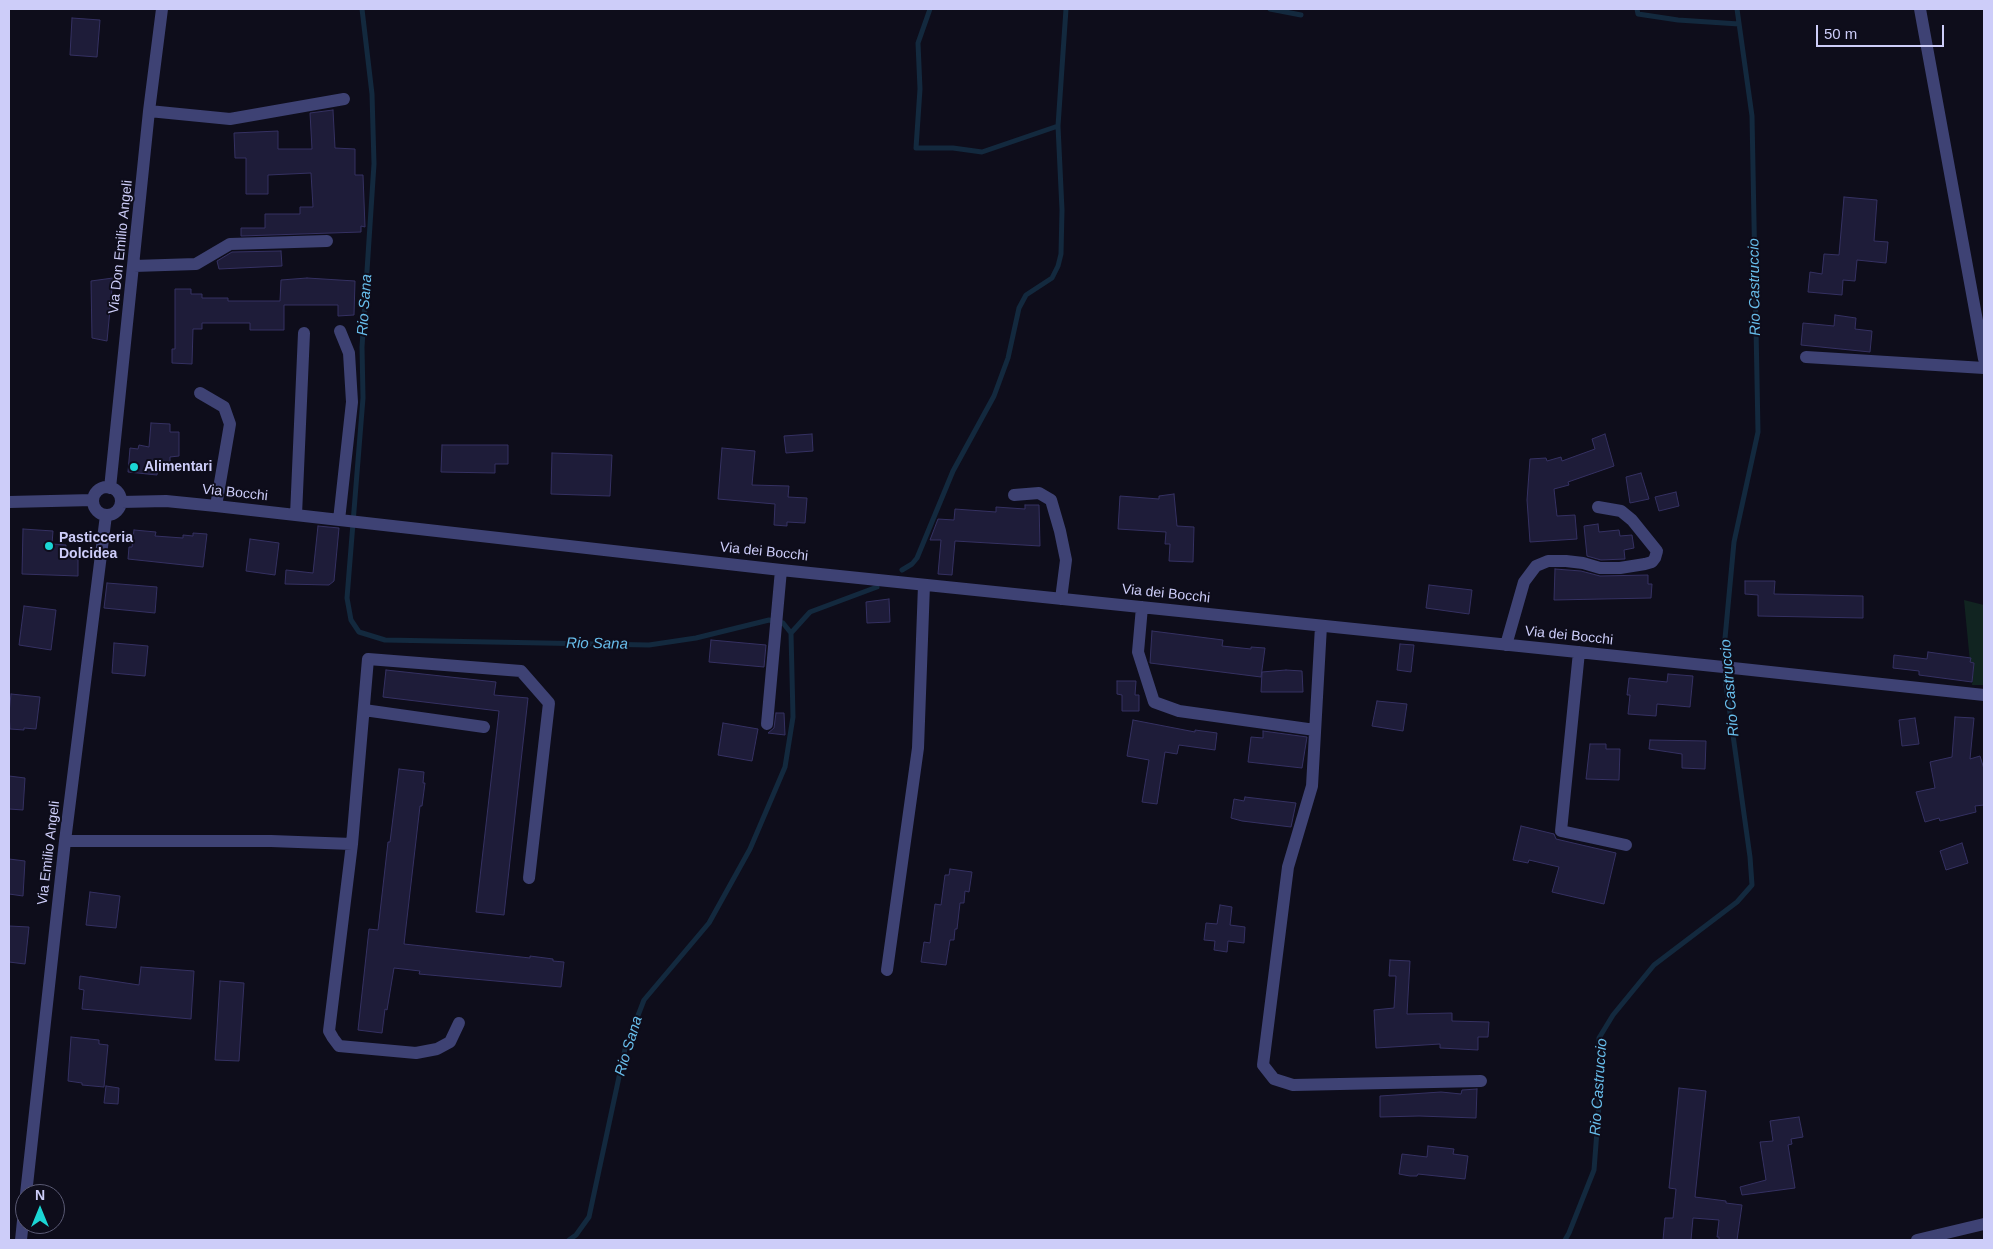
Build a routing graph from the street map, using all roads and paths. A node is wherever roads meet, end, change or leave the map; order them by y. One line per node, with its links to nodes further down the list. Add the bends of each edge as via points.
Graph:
1 (162, 9): 4 (street, Via Don Emilio Angeli)
2 (1920, 9): 10 (street)
3 (344, 99): 4 (street, via 230,118)
4 (149, 111): 6 (street, Via Don Emilio Angeli)
5 (327, 242): 6 (street, via 230,244 196,264)
6 (134, 266): 13 (street, Via Don Emilio Angeli)
7 (340, 331): 22 (street, via 349,353 352,402)
8 (304, 333): 20 (street)
9 (1806, 357): 11 (street)
10 (1984, 359)
11 (1984, 368)
12 (200, 393): 18 (street, via 224,407 230,424)
13 (110, 488): 15 (street, via 101,488); 17 (street, via 118,493)
14 (1014, 495): 25 (street, via 1039,493 1051,500 1066,560)
15 (93, 500): 16 (street); 21 (street, via 98,512)
16 (9, 502)
17 (121, 502): 18 (street, Via Bocchi, via 166,501); 21 (street, via 115,514)
18 (216, 506): 20 (street, Via Bocchi)
19 (1598, 507): 28 (street, via 1621,511 1632,520 1656,551 1656,558 1645,564 1620,568 1548,561 1536,566 1524,582)
20 (296, 515): 22 (street, Via Bocchi)
21 (106, 516): 35 (street, Via Emilio Angeli)
22 (342, 520): 23 (street, Via dei Bocchi)
23 (781, 570): 24 (street, Via dei Bocchi); 32 (street)
24 (924, 585): 25 (street, Via dei Bocchi); 39 (street, via 918,748)
25 (1061, 598): 26 (street, Via dei Bocchi)
26 (1142, 607): 27 (street, Via dei Bocchi); 34 (street, via 1138,652 1154,702 1179,711)
27 (1321, 626): 28 (street, Via dei Bocchi); 34 (street)
28 (1506, 645): 29 (street, Via dei Bocchi)
29 (1578, 652): 30 (street, Via dei Bocchi); 37 (street, via 1561,831)
30 (1984, 696)
31 (364, 710): 33 (street); 36 (street); 38 (street, via 368,658 521,671 549,703)
32 (767, 724)
33 (484, 727)
34 (1315, 730): 41 (street, via 1312,786 1288,867 1263,1065 1274,1079 1293,1085)
35 (65, 841): 36 (street); 42 (street, Via Emilio Angeli)
36 (352, 844): 40 (street, via 329,1031 333,1038 339,1046 416,1054 450,1042)
37 (1626, 845)
38 (529, 878)
39 (887, 970)
40 (459, 1023)
41 (1481, 1081)
42 (27, 1184)
43 (1984, 1225): 44 (street)
44 (1917, 1240)

